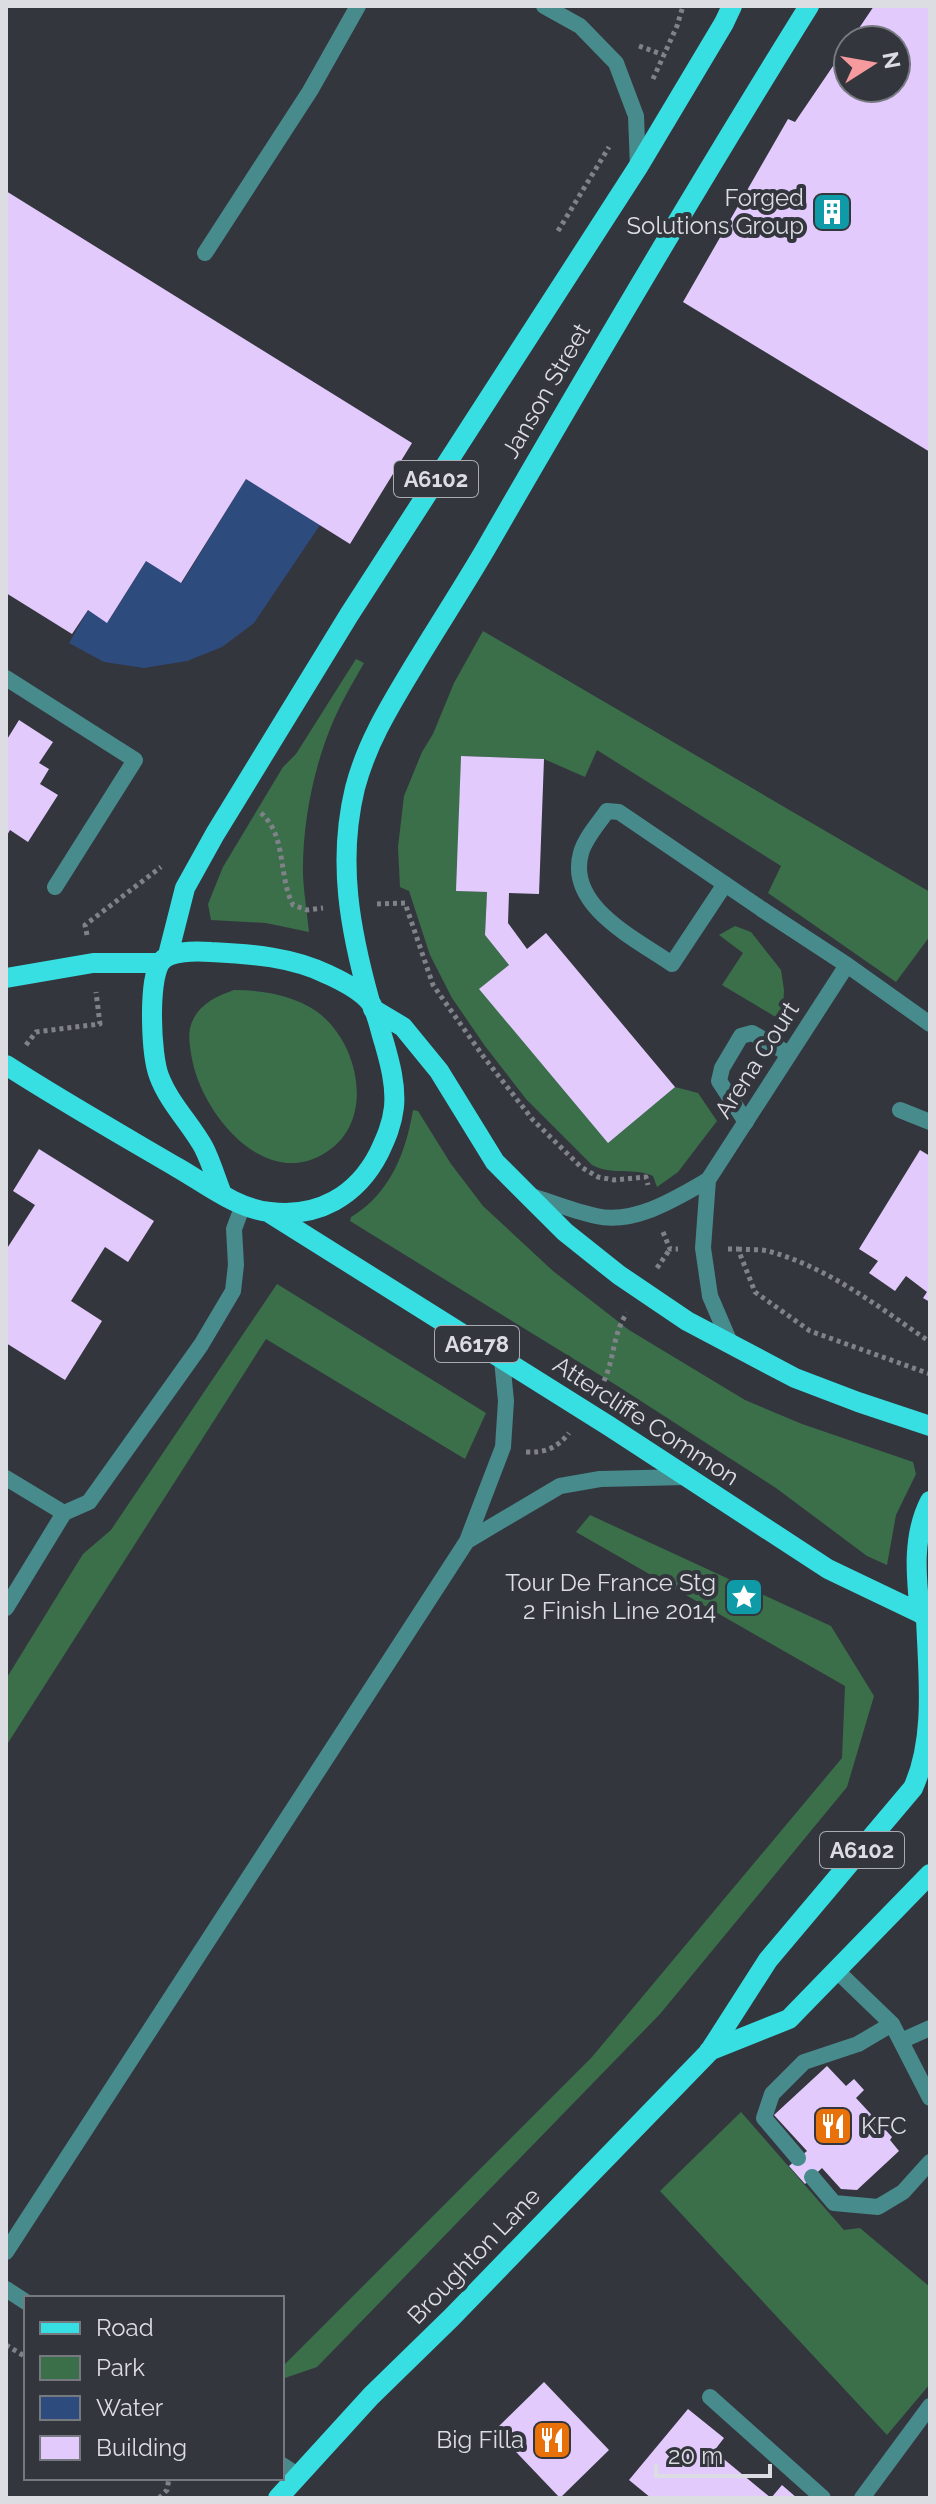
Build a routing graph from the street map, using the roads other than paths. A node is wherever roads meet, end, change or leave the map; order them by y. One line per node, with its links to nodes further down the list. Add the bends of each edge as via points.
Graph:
1 (358, 6): 6 (street)
2 (544, 6): 5 (street, via 580,26 616,63 636,116)
3 (732, 6): 5 (main road, Janson Street / A6102)
4 (809, 6): 13 (main road, Janson Street / A6102, via 598,353 365,753 348,841 348,905)
5 (638, 167): 10 (main road, Janson Street / A6102, via 349,615 215,834 185,888)
6 (205, 253)
7 (6, 678): 9 (street, via 135,760)
8 (725, 884): 8 (street, via 619,812 607,811 581,851 578,875 587,899 672,964); 11 (street)
9 (55, 887)
10 (164, 959): 12 (main road, via 93,963); 13 (main road, via 202,951 289,960 329,975); 21 (main road, via 151,1022 159,1077 205,1150)
11 (847, 965): 14 (street); 15 (street, Arena Court)
12 (6, 978)
13 (371, 1006): 22 (main road, via 403,1027 439,1071 495,1162); 24 (main road, A6178, via 394,1084 388,1136 372,1167 347,1195 310,1210)
14 (930, 1024)
15 (789, 1054): 18 (street, Arena Court); 18 (street, via 752,1033 741,1036 719,1081)
16 (8, 1066): 21 (main road, A6178)
17 (900, 1110): 19 (street)
18 (746, 1122): 20 (street, Arena Court)
19 (930, 1122)
20 (708, 1180): 22 (street, Arena Court, via 654,1209 622,1216 599,1217); 25 (street, Arena Court, via 703,1248 710,1296)
21 (222, 1194): 23 (main road, A6178)
22 (525, 1194): 25 (main road, via 642,1291)
23 (243, 1205): 24 (main road, A6178); 31 (street, via 234,1229 233,1291 201,1345 89,1502)
24 (268, 1212): 26 (main road, Attercliffe Common / A6178)
25 (731, 1345): 27 (main road, via 795,1378)
26 (502, 1360): 28 (main road, Attercliffe Common / A6178); 32 (street, via 503,1447)
27 (930, 1426)
28 (686, 1477): 32 (street, via 600,1479 560,1486); 34 (main road, Attercliffe Common / A6178, via 828,1569)
29 (6, 1478): 31 (street)
30 (930, 1501): 34 (main road, Broughton Lane, via 918,1538 917,1584)
31 (64, 1513): 33 (street)
32 (467, 1541): 45 (street)
33 (6, 1608)
34 (925, 1617): 40 (main road, Broughton Lane / A6102, via 929,1723 919,1776 895,1812 768,1960)
35 (930, 1874): 36 (main road, Broughton Lane / A6102)
36 (836, 1970): 37 (street); 40 (main road, Broughton Lane / A6102, via 789,2019)
37 (892, 2024): 39 (street); 42 (street, via 858,2044 804,2062 772,2094 764,2118)
38 (930, 2028): 39 (street)
39 (901, 2041): 41 (street)
40 (709, 2052): 50 (main road, Broughton Lane / A6102, via 452,2317)
41 (930, 2098)
42 (798, 2158)
43 (930, 2162): 44 (street, via 903,2192 878,2207 834,2203)
44 (812, 2177)
45 (6, 2252)
46 (6, 2289): 47 (street)
47 (24, 2301)
48 (710, 2397): 52 (street)
49 (930, 2406): 53 (street)
50 (290, 2471): 51 (main road, Broughton Lane / A6102)
51 (278, 2498)
52 (823, 2498)
53 (862, 2498)

